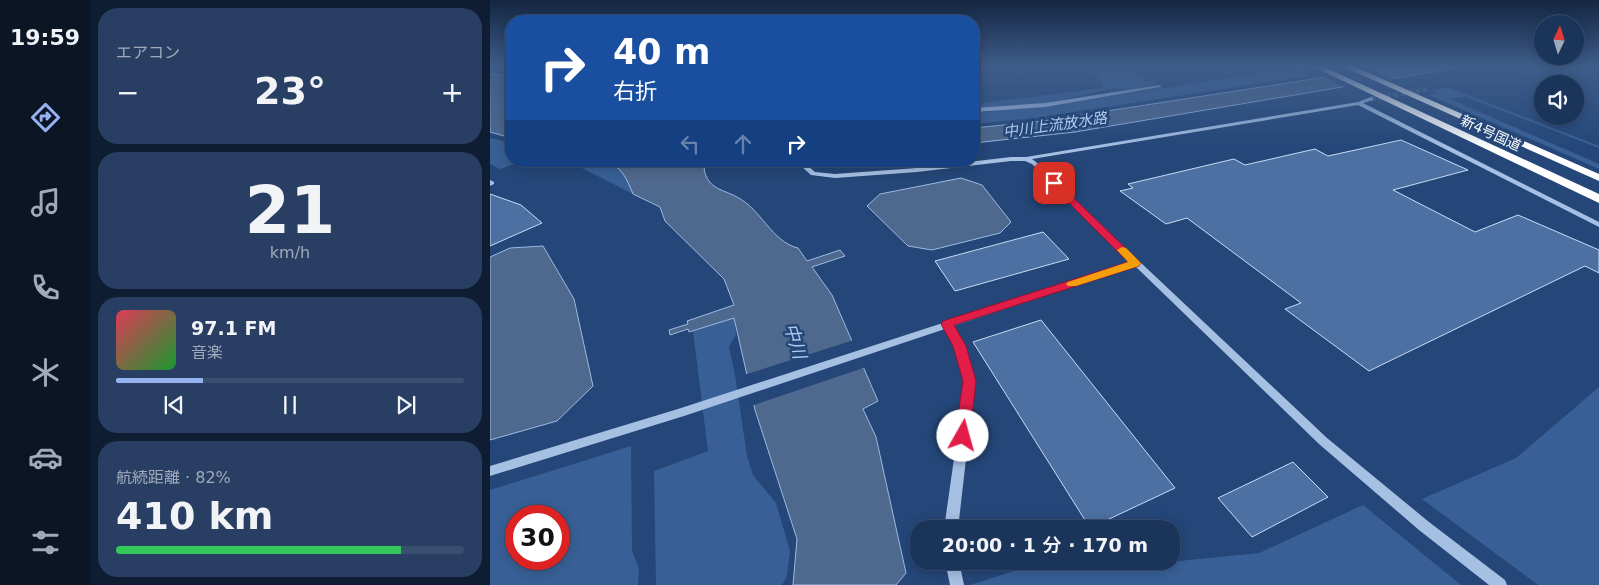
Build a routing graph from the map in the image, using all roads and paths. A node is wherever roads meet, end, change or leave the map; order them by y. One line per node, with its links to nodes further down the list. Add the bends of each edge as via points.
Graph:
1 (1115, 93): 6 (street, via 1045,105)
2 (1368, 93): 4 (highway, 新4号国道)
3 (1408, 93): 11 (highway, 新4号国道)
4 (1371, 95): 5 (street); 12 (highway, 新4号国道)
5 (1359, 103): 7 (street, via 1033,156); 13 (street)
6 (980, 110)
7 (1026, 160): 8 (street); 14 (street, via 1034,163)
8 (980, 163)
9 (805, 167): 10 (street, via 813,174 835,176)
10 (943, 167)
11 (1599, 178)
12 (1599, 199)
13 (1599, 225)
14 (1136, 263): 15 (street); 21 (street, via 1323,441)
15 (947, 324): 16 (street); 18 (street, via 960,346 970,381)
16 (680, 413): 17 (street)
17 (490, 471)
18 (952, 520)
19 (954, 570): 20 (street)
20 (957, 585)
21 (1500, 585)

